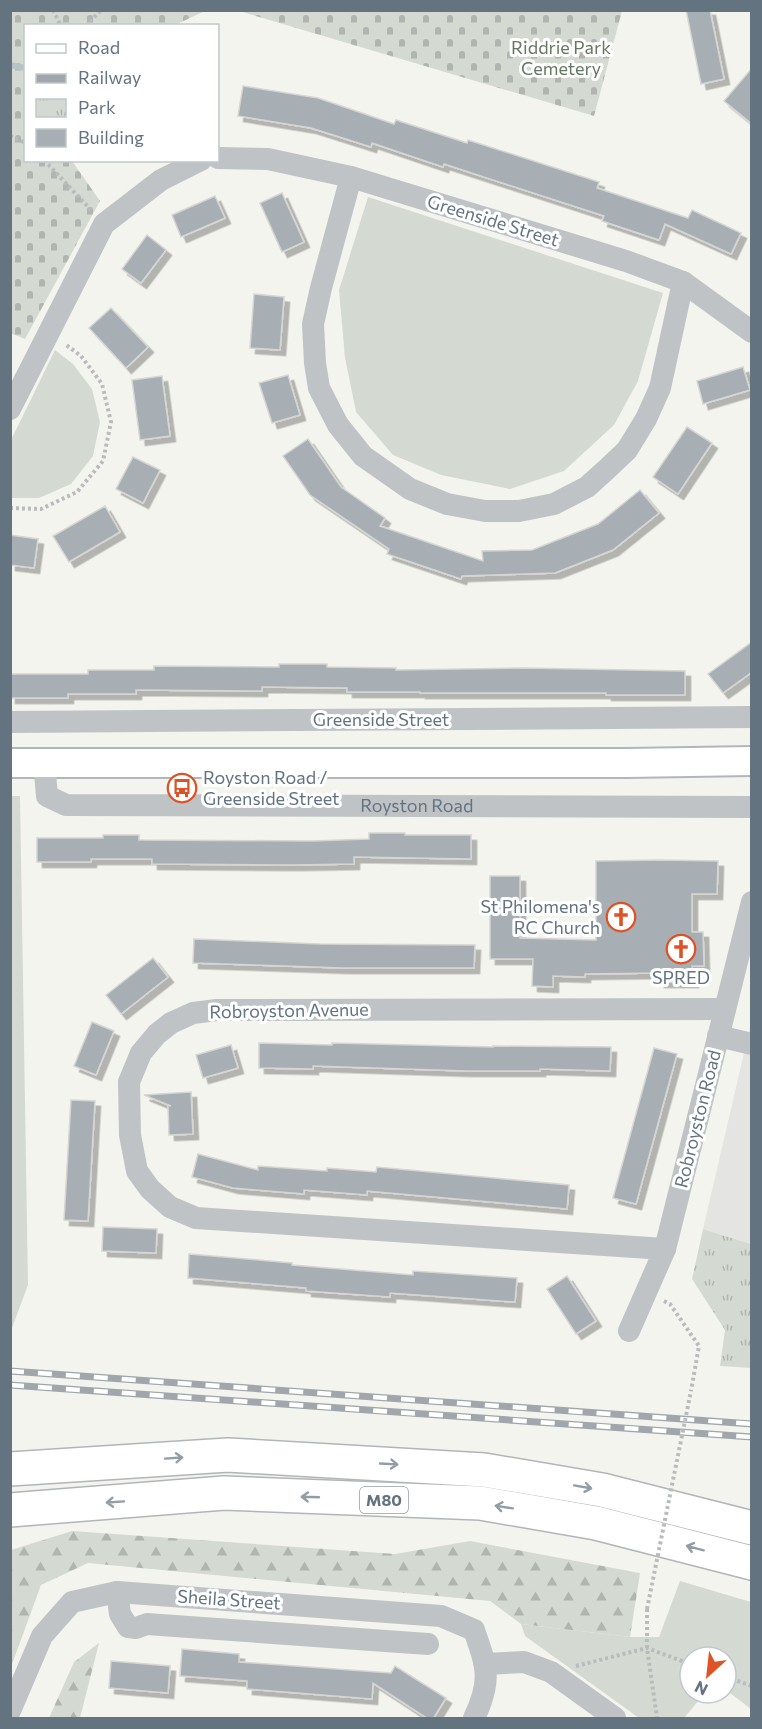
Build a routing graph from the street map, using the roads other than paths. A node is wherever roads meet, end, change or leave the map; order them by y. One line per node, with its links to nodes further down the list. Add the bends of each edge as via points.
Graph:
1 (219, 158): 3 (street, Greenside Street, via 268,159)
2 (197, 162): 6 (street, via 161,180 105,224)
3 (351, 177): 4 (street, Greenside Street); 4 (street, via 313,324 319,388 338,424 363,456 410,489 447,504 485,511 545,506 587,487 608,469 627,450 660,388)
4 (683, 282): 5 (street, Greenside Street)
5 (752, 332)
6 (10, 409)
7 (752, 717): 8 (street, Greenside Street)
8 (10, 722)
9 (752, 761): 10 (main road)
10 (44, 762): 11 (main road); 12 (street, Royston Road, via 47,796 66,805)
11 (10, 763)
12 (752, 807)
13 (752, 902): 14 (street, Robroyston Road)
14 (725, 1009): 15 (street, Robroyston Road); 17 (street, Robroyston Avenue, via 217,1010 193,1013 157,1034 141,1053 129,1082 130,1135 137,1171 170,1208 196,1218)
15 (718, 1035): 16 (street); 17 (street, Robroyston Road)
16 (752, 1044)
17 (665, 1249): 18 (street, Robroyston Road)
18 (629, 1331)
19 (10, 1469): 21 (highway, M80, one-way to 21, via 228,1455 484,1470 602,1490)
20 (10, 1510): 22 (highway, M80, one-way to 20, via 596,1523 480,1503 224,1493)
21 (752, 1528)
22 (752, 1563)
23 (117, 1592): 24 (street, Sheila Street); 25 (street, via 120,1614 128,1627 147,1624); 28 (street, Sheila Street, via 72,1602 42,1636)
24 (347, 1609): 25 (street); 27 (street, Sheila Street, via 441,1616 474,1629)
25 (344, 1638): 26 (street)
26 (428, 1644)
27 (486, 1664): 29 (street, via 484,1698); 30 (street, via 524,1662 552,1672)
28 (10, 1711)
29 (474, 1719)
30 (615, 1719)

